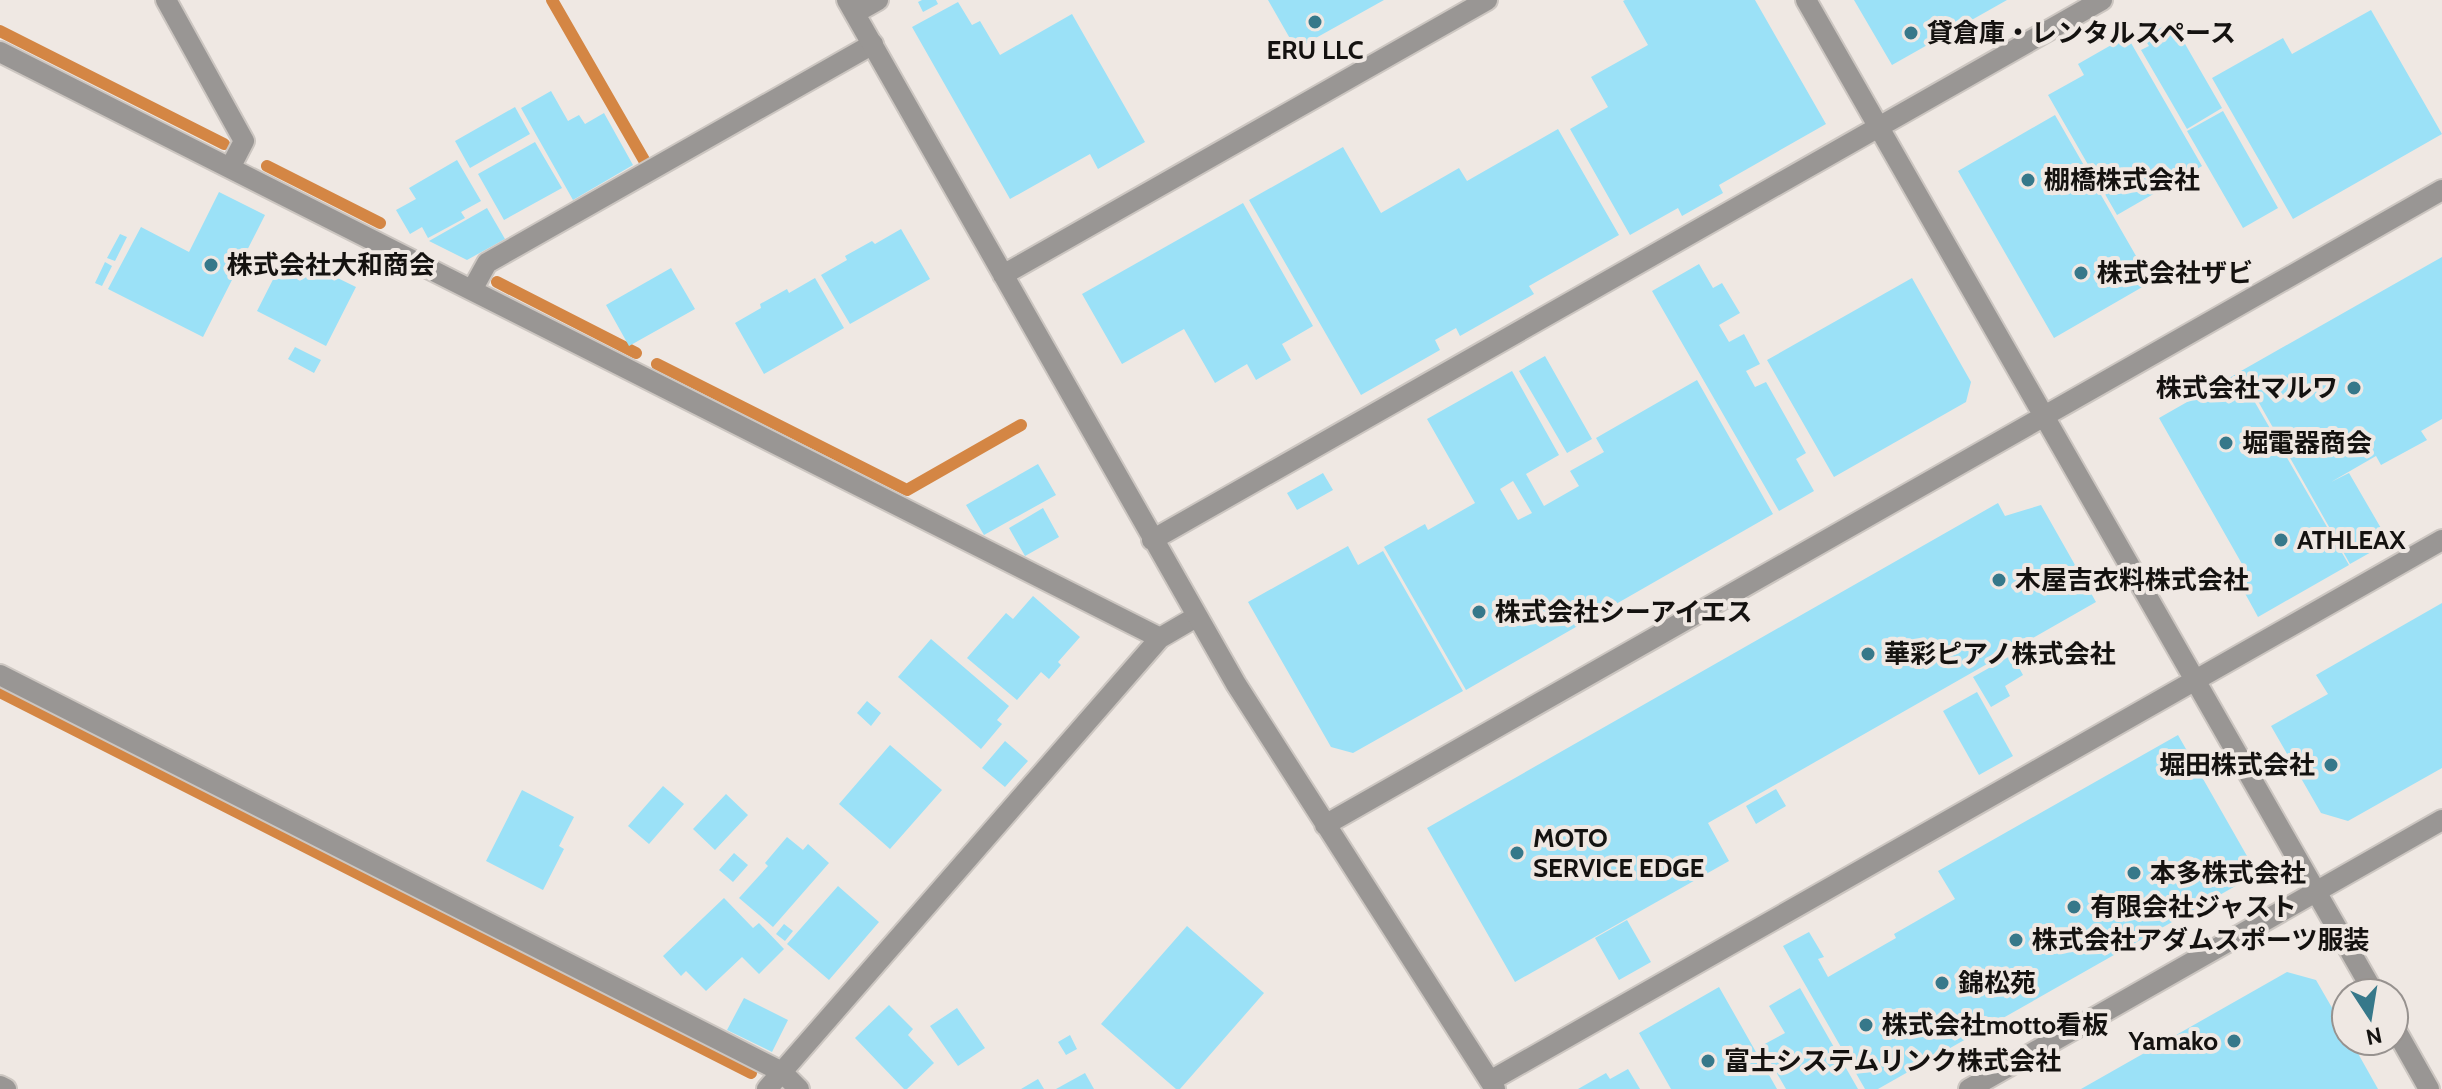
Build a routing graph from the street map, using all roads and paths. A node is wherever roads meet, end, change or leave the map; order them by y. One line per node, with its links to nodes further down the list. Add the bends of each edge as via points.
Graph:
1 (166, 0): 10 (street, via 244,141)
2 (878, 0): 6 (street)
3 (1487, 0): 12 (street)
4 (1806, 0): 9 (street)
5 (2102, 0): 9 (street)
6 (851, 7): 7 (street)
7 (873, 44): 12 (street); 13 (street, via 487,263)
8 (0, 52): 10 (street)
9 (1878, 126): 14 (street); 15 (street)
10 (230, 168): 13 (street)
11 (2442, 190): 14 (street)
12 (1003, 275): 15 (street)
13 (472, 290): 18 (street)
14 (2044, 416): 20 (street); 22 (street)
15 (1152, 540): 17 (street)
16 (2442, 540): 20 (street)
17 (1196, 617): 18 (street); 22 (street)
18 (1160, 638): 26 (street)
19 (0, 675): 26 (street)
20 (2195, 680): 23 (street); 27 (street)
21 (2442, 820): 23 (street)
22 (1325, 825): 27 (street)
23 (2316, 892): 24 (street); 32 (street)
24 (2365, 977)
25 (2410, 1055): 33 (street)
26 (782, 1072): 30 (street); 31 (street)
27 (1492, 1085)
28 (0, 1086): 29 (street)
29 (6, 1089)
30 (767, 1089)
31 (799, 1089)
32 (1969, 1089)
33 (2429, 1089)

